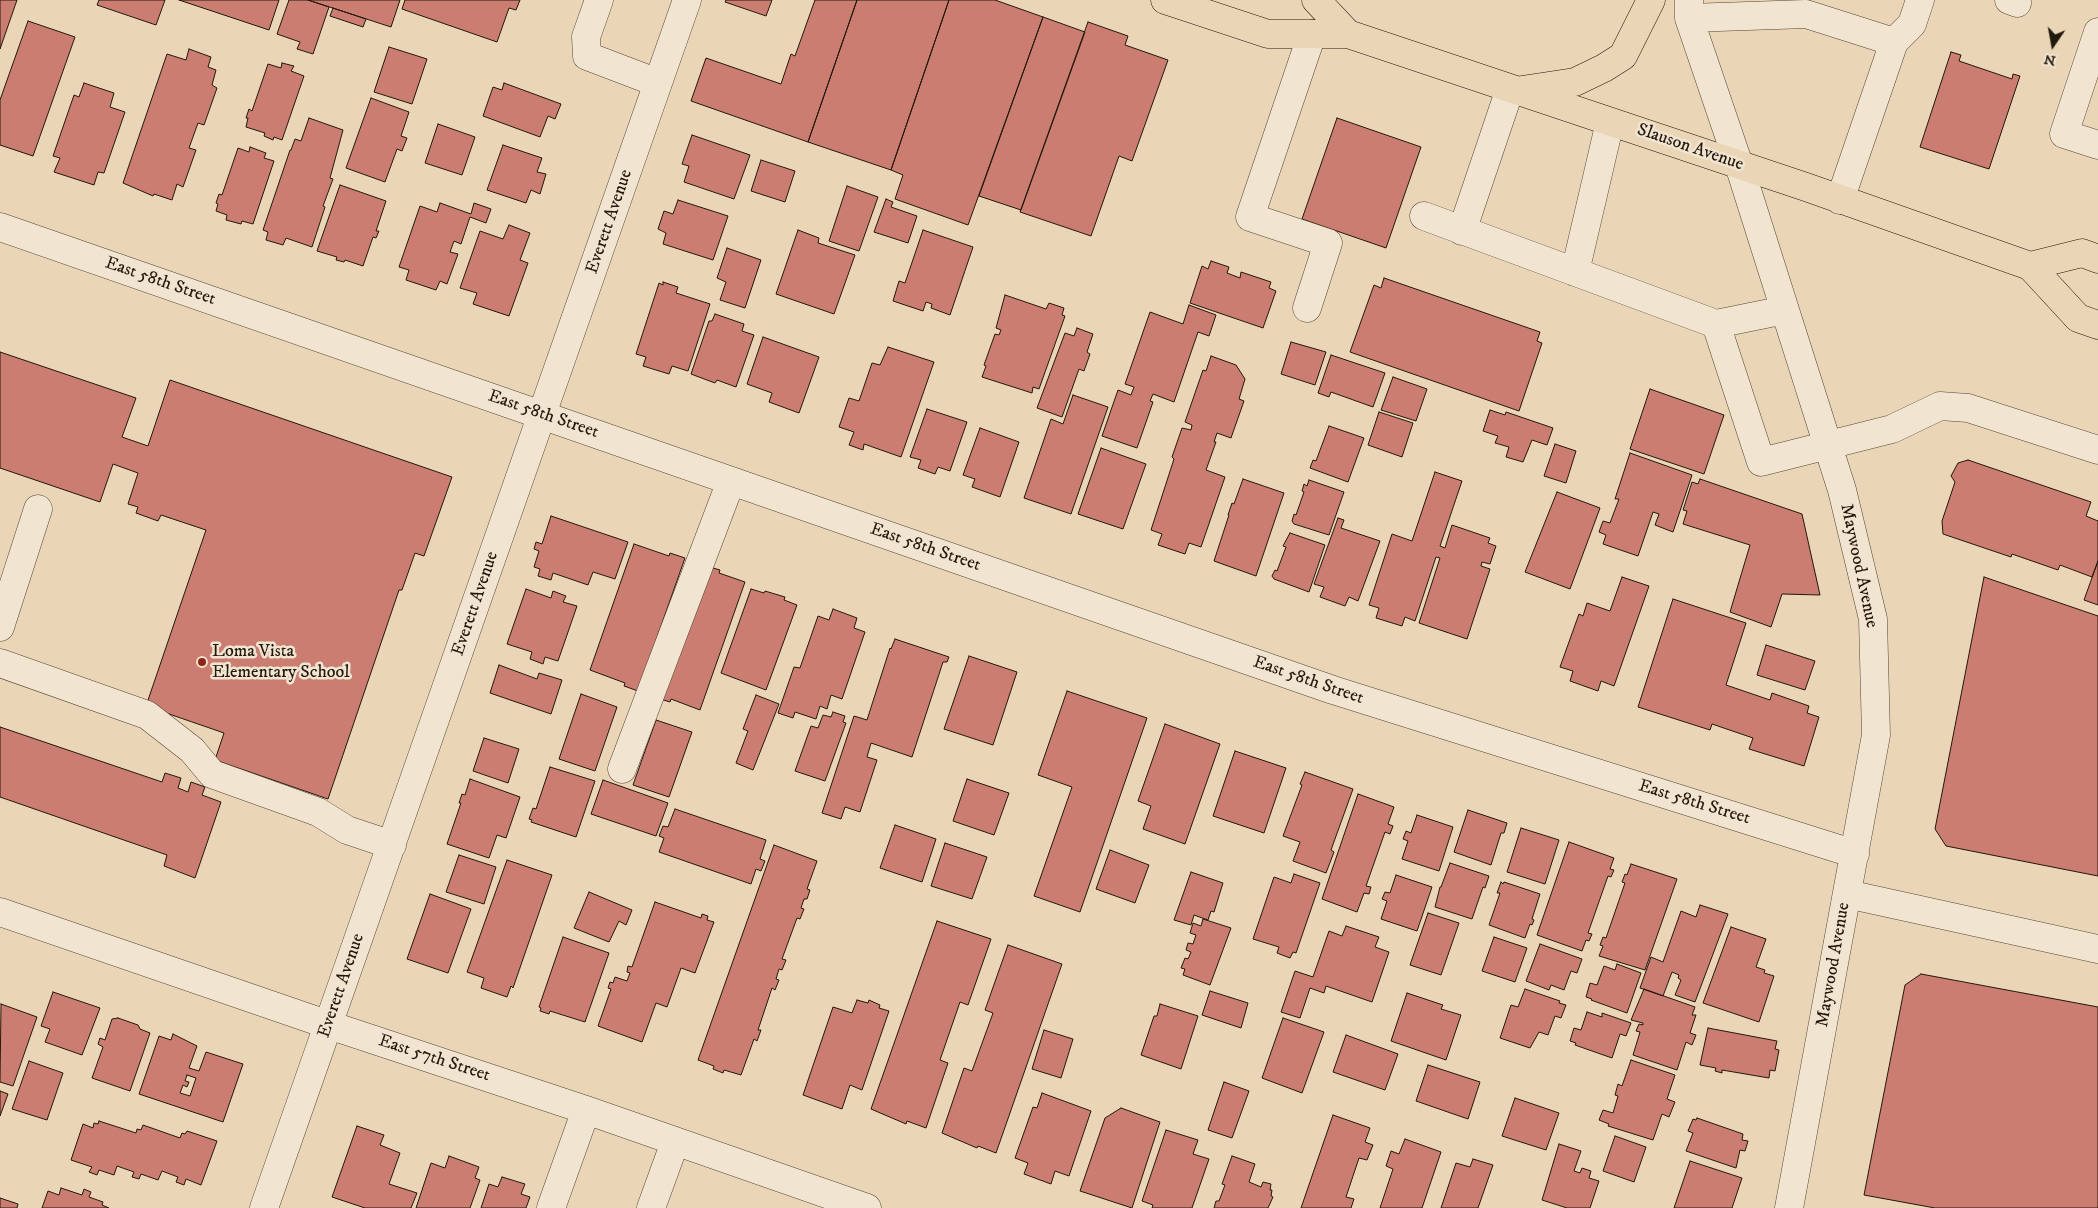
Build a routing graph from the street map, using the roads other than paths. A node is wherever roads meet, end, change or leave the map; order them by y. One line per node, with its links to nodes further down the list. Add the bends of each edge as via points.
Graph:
1 (599, 0): 12 (street, via 586,37 587,56)
2 (687, 0): 12 (street, Everett Avenue)
3 (1166, 0): 9 (main road, Slauson Avenue, via 1268,34)
4 (1316, 0): 10 (main road, Slauson Avenue)
5 (1651, 0): 13 (main road, via 1623,56 1575,82)
6 (1920, 0): 11 (street, via 1912,24)
7 (1689, 9): 11 (street, via 1806,14); 16 (street, Maywood Avenue)
8 (2098, 32): 15 (street, via 2064,134)
9 (1312, 34): 10 (main road, Slauson Avenue); 24 (street, via 1250,217 1328,243)
10 (1348, 34): 13 (main road, Slauson Avenue)
11 (1894, 42): 17 (street)
12 (658, 84): 28 (street, Everett Avenue)
13 (1514, 90): 14 (main road, Slauson Avenue); 20 (street)
14 (1610, 122): 16 (main road, Slauson Avenue); 23 (street)
15 (2098, 145)
16 (1738, 164): 17 (main road, Slauson Avenue); 25 (street, Maywood Avenue)
17 (1840, 200): 22 (main road, Slauson Avenue)
18 (1424, 216): 20 (street)
19 (0, 227): 28 (street, East 58th Street)
20 (1462, 231): 23 (street)
21 (2098, 259): 22 (main road, via 2082,254)
22 (2030, 266): 27 (main road, Slauson Avenue, via 2078,318)
23 (1575, 272): 26 (street)
24 (1307, 308)
25 (1785, 310): 26 (street); 29 (street, Maywood Avenue)
26 (1716, 324): 29 (street, via 1762,462)
27 (2098, 325)
28 (542, 414): 31 (street, East 58th Street); 36 (street, Everett Avenue)
29 (1827, 444): 30 (street, via 1892,429 1940,406 1968,408); 37 (street, Maywood Avenue, via 1842,490 1873,619 1876,735)
30 (2098, 450)
31 (731, 481): 35 (street); 37 (street, East 58th Street, via 1333,690)
32 (38, 509): 33 (street)
33 (0, 627)
34 (0, 663): 36 (street, via 147,715 192,750 212,774 318,812 347,830)
35 (622, 769)
36 (392, 845): 41 (street, Everett Avenue)
37 (1855, 854): 38 (street, Maywood Avenue)
38 (1847, 894): 40 (street); 48 (street, Maywood Avenue)
39 (0, 912): 41 (street, East 57th Street)
40 (2098, 949)
41 (329, 1025): 42 (street, East 57th Street); 44 (street, Everett Avenue)
42 (586, 1110): 43 (street, East 57th Street); 45 (street)
43 (674, 1142): 46 (street); 47 (street, East 57th Street)
44 (264, 1208)
45 (551, 1208)
46 (651, 1208)
47 (867, 1208)
48 (1789, 1208)

